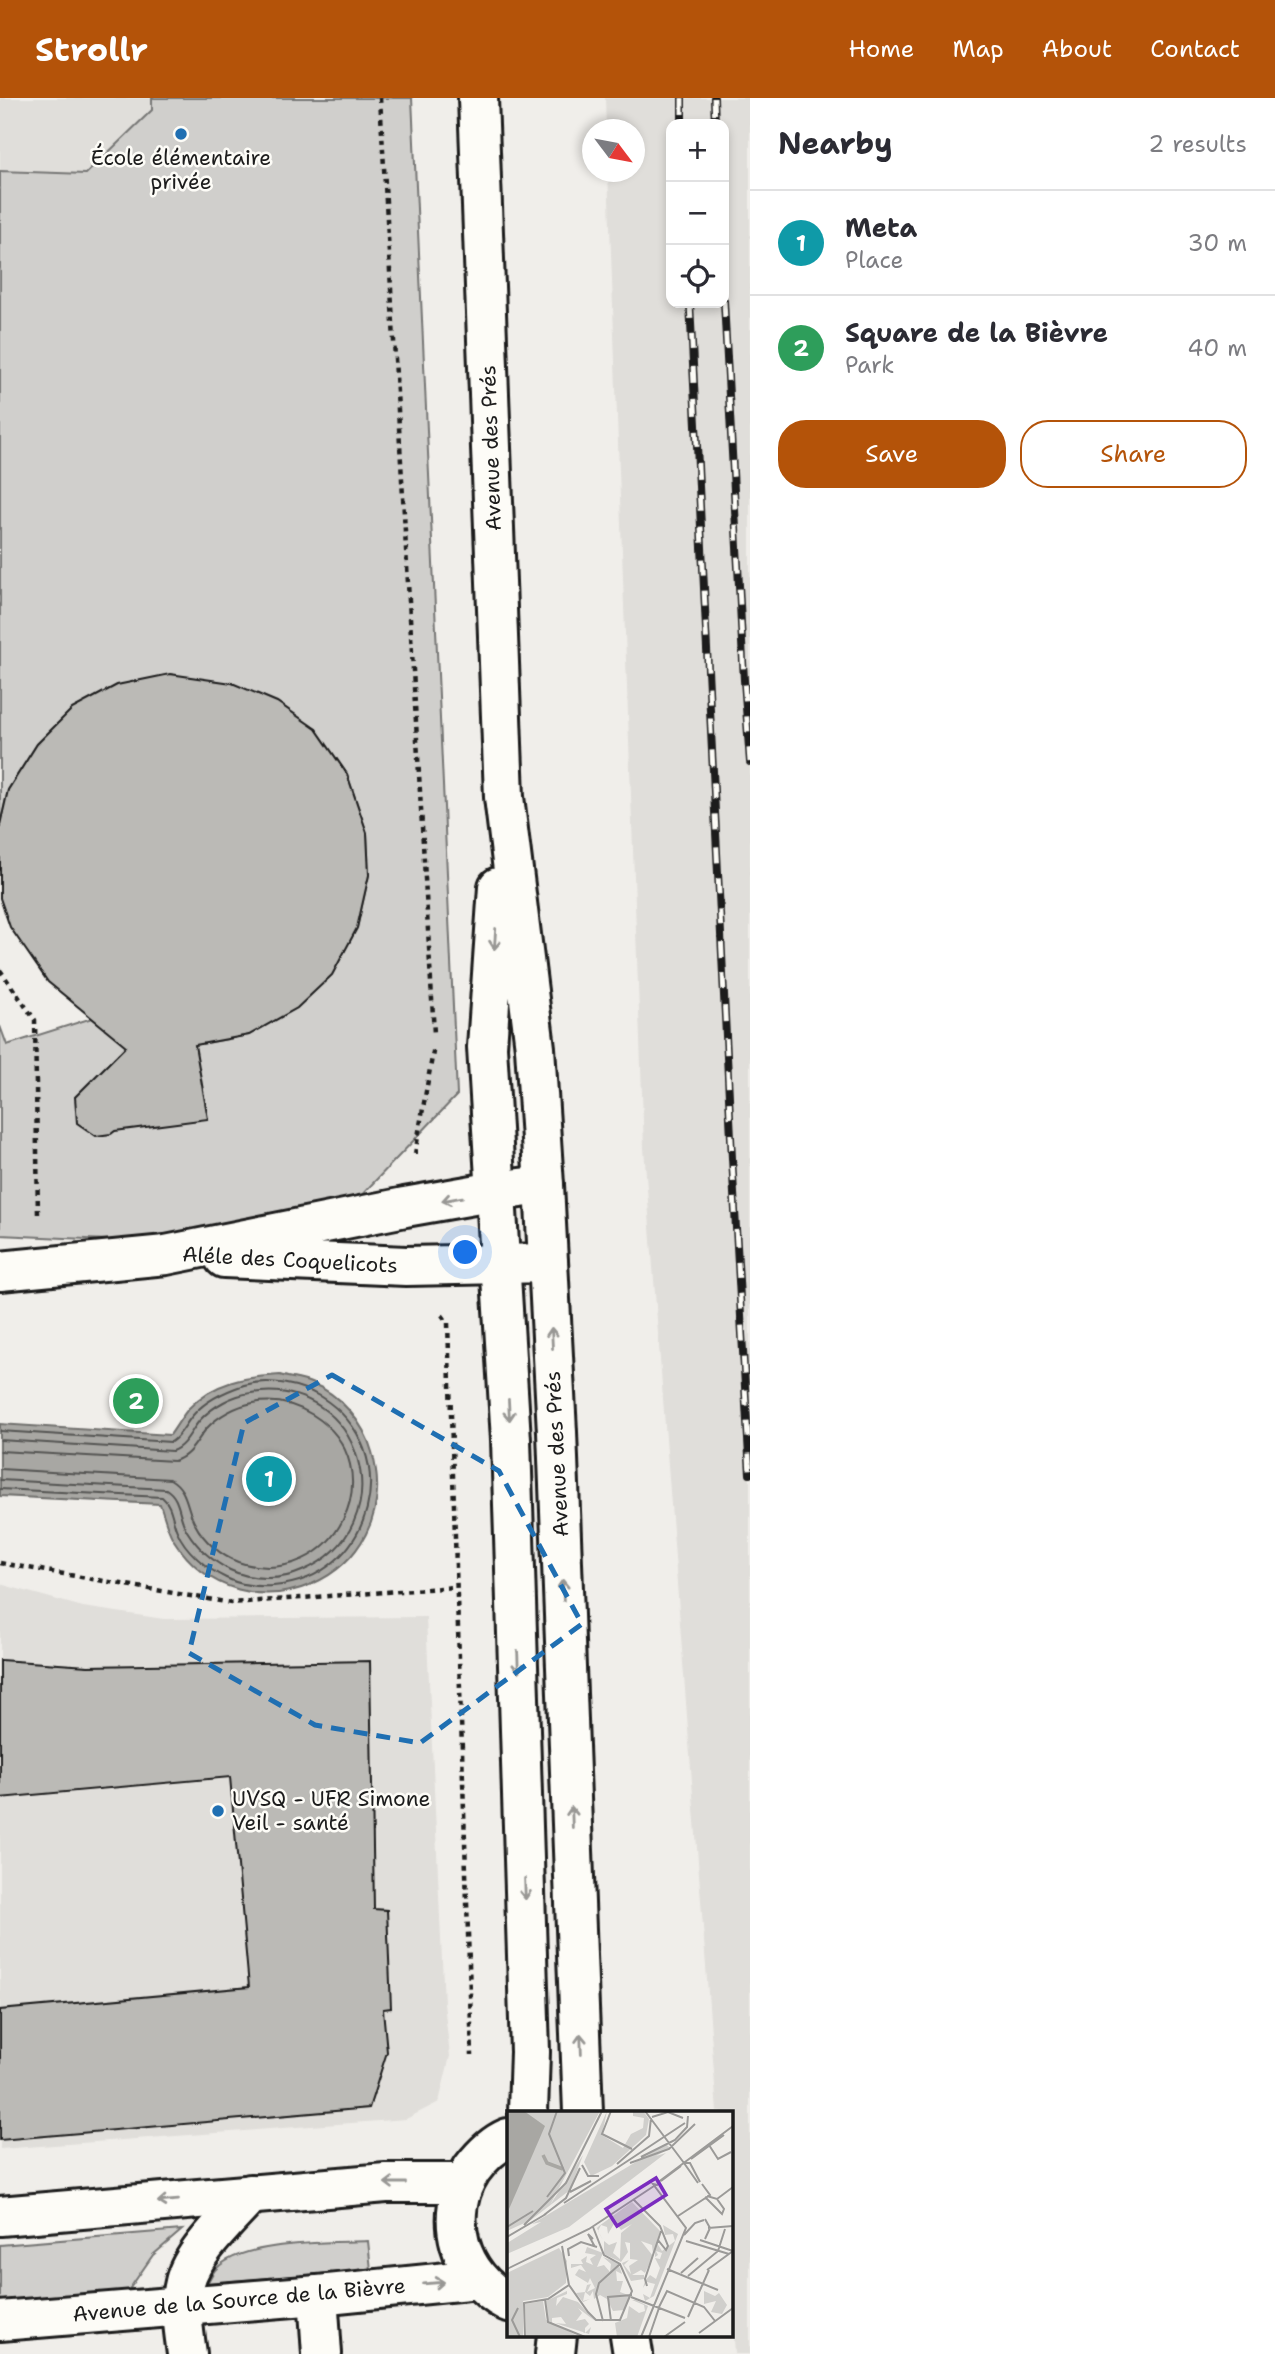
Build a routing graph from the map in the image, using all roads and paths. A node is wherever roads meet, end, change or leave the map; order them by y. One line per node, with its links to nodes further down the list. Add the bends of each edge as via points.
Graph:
1 (380, 98): 7 (path, via 435,1043)
2 (478, 98): 3 (main road, Avenue des Prés)
3 (504, 797): 5 (main road, Avenue des Prés, via 535,1048); 6 (main road, Avenue des Prés, one-way to 6, via 487,1047)
4 (0, 970): 11 (path, via 35,1020)
5 (544, 1185): 6 (main road, Aléle des Coquelicots); 9 (main road, Avenue des Prés)
6 (496, 1191): 7 (main road, Aléle des Coquelicots, one-way to 7); 10 (main road, Avenue des Prés)
7 (405, 1207): 8 (main road, Aléle des Coquelicots)
8 (166, 1255): 11 (main road); 12 (main road, Aléle des Coquelicots)
9 (548, 1263): 10 (main road, Aléle des Coquelicots); 18 (main road, Avenue des Prés, one-way to 9)
10 (500, 1265): 12 (main road, Aléle des Coquelicots); 17 (main road, Avenue des Prés, one-way to 17, via 512,1496)
11 (38, 1266): 13 (main road)
12 (406, 1266): 15 (path, via 447,1323)
13 (0, 1271)
14 (0, 1563): 15 (path, via 232,1602)
15 (456, 1587): 16 (path)
16 (472, 2055)
17 (528, 2111)
18 (583, 2111)
19 (507, 2139): 20 (main road, via 479,2159)
20 (463, 2183): 21 (main road, one-way to 21, via 386,2183); 23 (main road, via 457,2233 464,2257)
21 (251, 2194): 22 (main road, one-way to 22); 26 (main road, via 199,2254 185,2280)
22 (0, 2216)
23 (478, 2279): 24 (main road, Avenue de la Source de la Bièvre, one-way to 23); 25 (main road)
24 (317, 2295): 26 (main road, Avenue de la Source de la Bièvre); 31 (main road)
25 (507, 2301)
26 (182, 2307): 27 (main road, Avenue de la Source de la Bièvre); 30 (main road)
27 (0, 2321)
28 (557, 2336): 32 (main road)
29 (630, 2336): 33 (main road)
30 (187, 2354)
31 (323, 2354)
32 (555, 2354)
33 (633, 2354)

